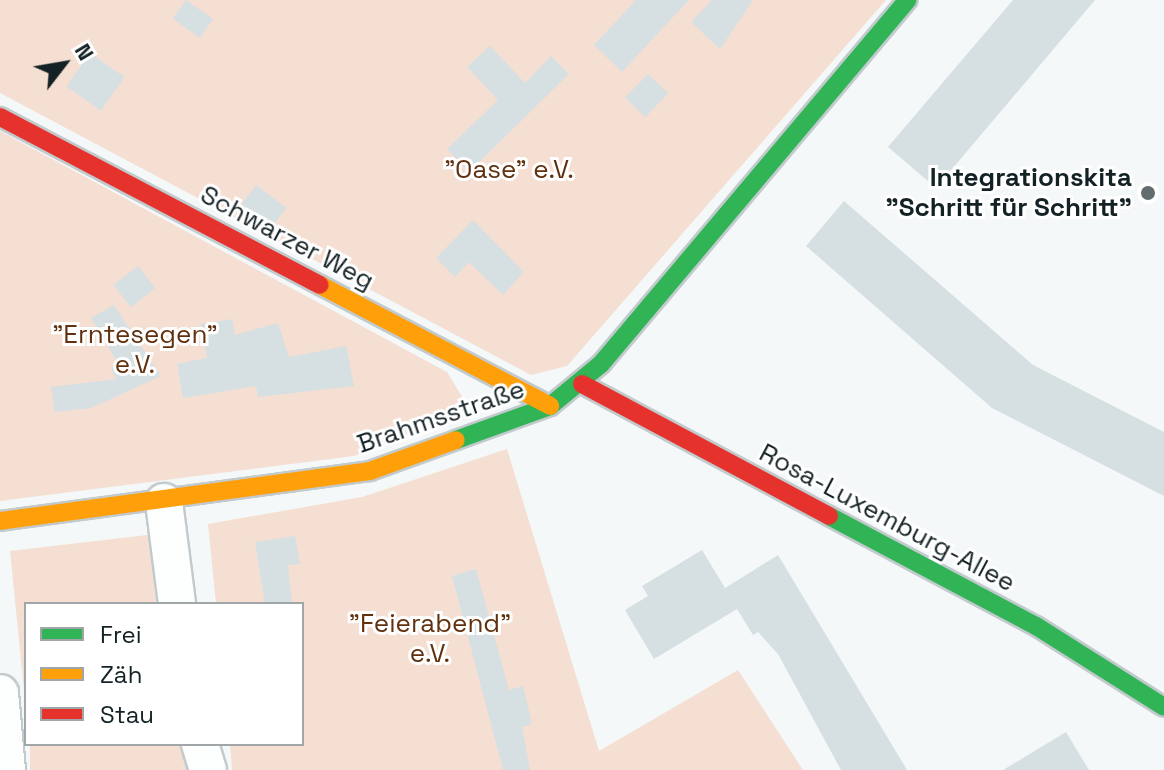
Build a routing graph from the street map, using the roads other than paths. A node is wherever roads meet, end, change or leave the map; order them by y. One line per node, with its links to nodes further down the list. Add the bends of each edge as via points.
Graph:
1 (908, 0): 3 (street, Brahmsstraße)
2 (0, 117): 4 (street, Schwarzer Weg)
3 (582, 384): 4 (street, Brahmsstraße); 9 (street, Rosa-Luxemburg-Allee, via 1036,626)
4 (550, 406): 5 (street, Brahmsstraße, via 370,471)
5 (164, 502): 6 (street, Brahmsstraße); 7 (street)
6 (0, 521)
7 (177, 602)
8 (0, 693): 11 (street)
9 (1164, 707)
10 (201, 746): 12 (street)
11 (7, 770)
12 (208, 770)

